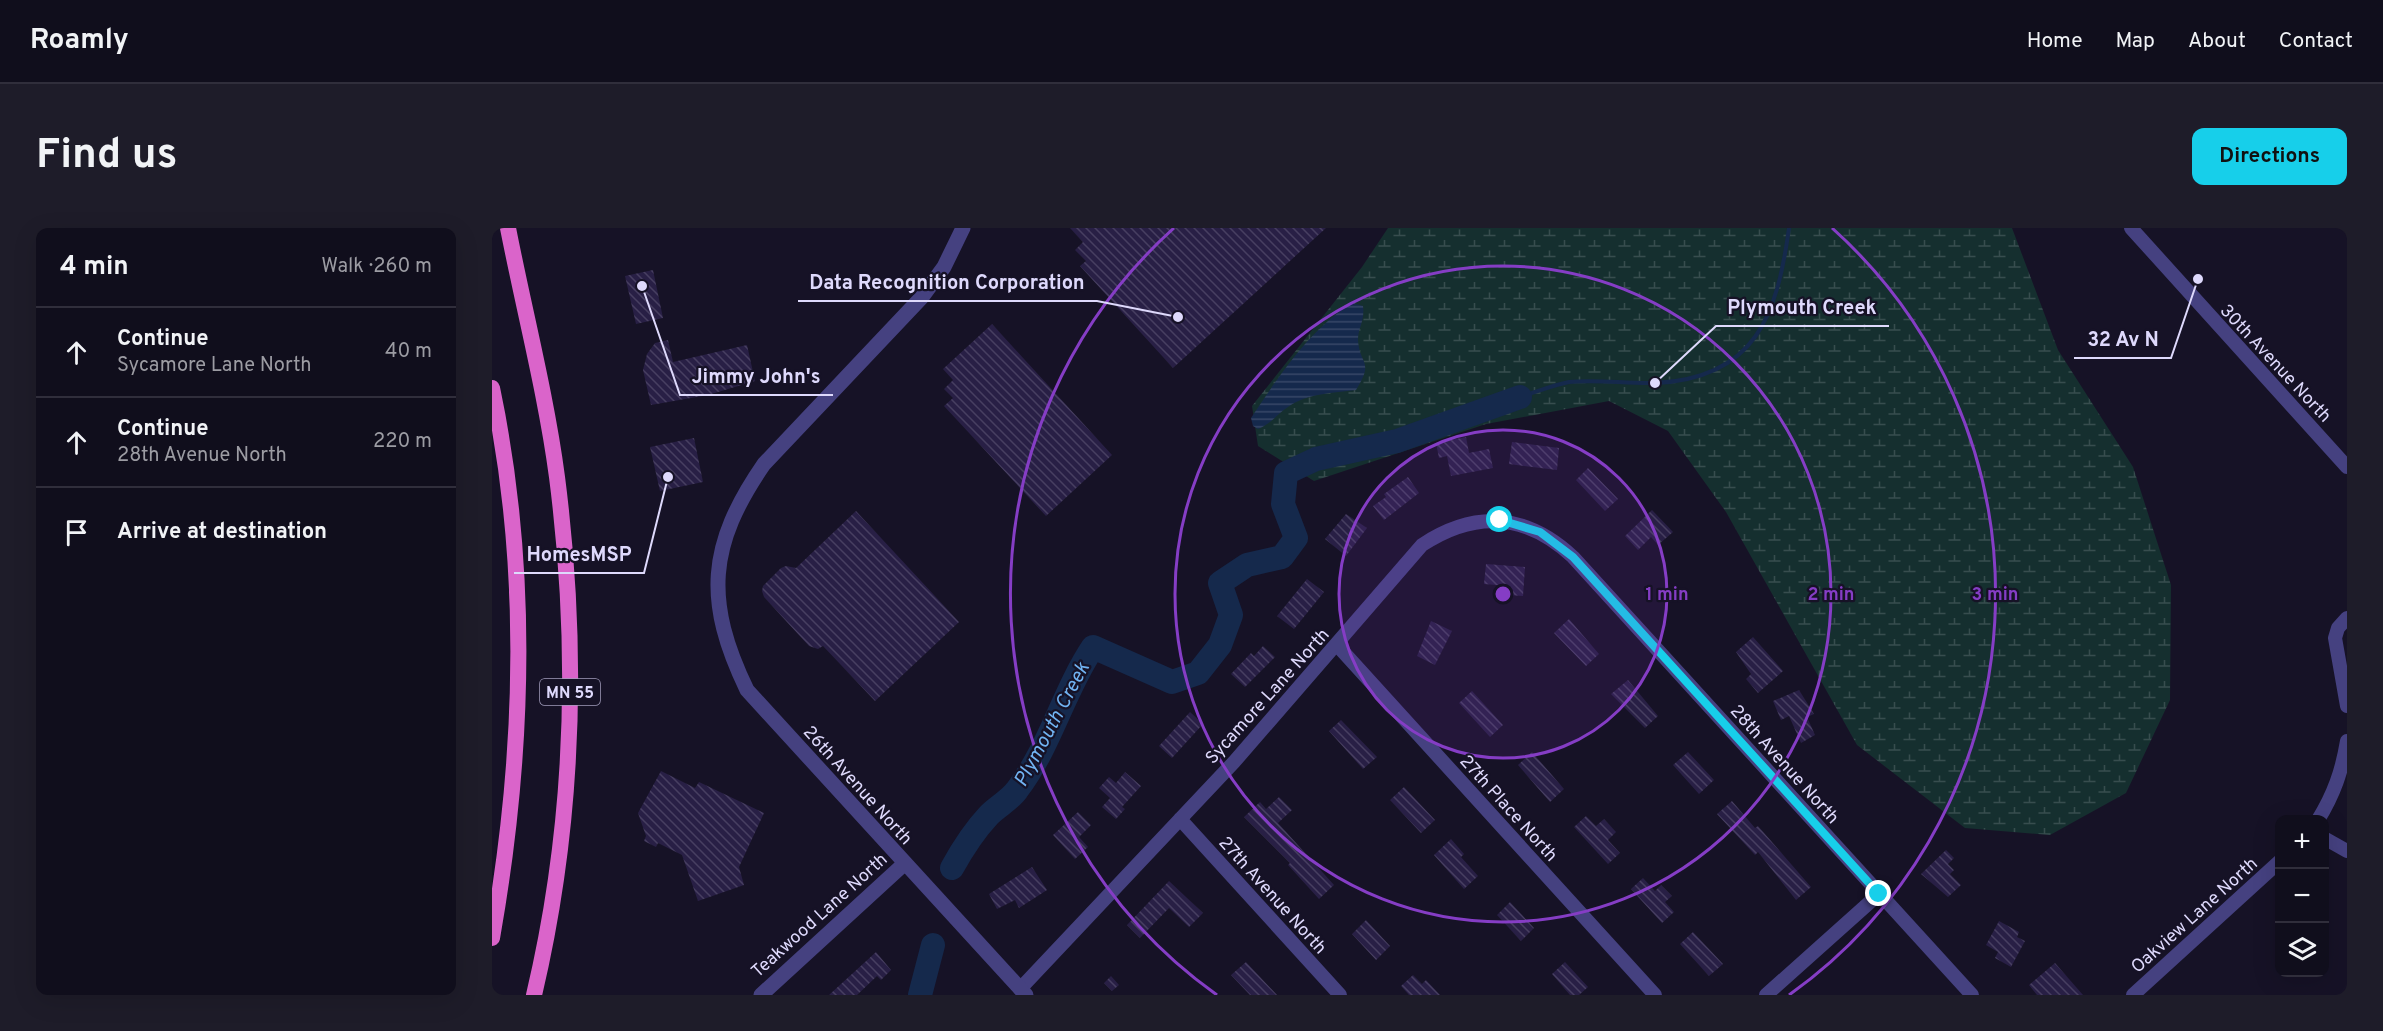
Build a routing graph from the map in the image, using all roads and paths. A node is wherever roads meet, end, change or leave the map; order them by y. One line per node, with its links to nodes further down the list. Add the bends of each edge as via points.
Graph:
1 (508, 228): 20 (highway, MN 55, via 556,476 569,627 570,724 564,808 555,886)
2 (963, 228): 15 (street, 26th Avenue North, via 944,267 922,297 764,464 744,493 729,524 717,591 721,626 747,690)
3 (2131, 228): 5 (street, 30th Avenue North)
4 (492, 388): 18 (highway, MN 55, via 505,462 518,615 513,790)
5 (2347, 467)
6 (1573, 557): 8 (street, Sycamore Lane North, via 1540,532 1521,525 1500,520 1459,525 1422,545); 17 (street, 28th Avenue North)
7 (2347, 618): 9 (street, via 2335,638)
8 (1337, 645): 12 (street, Sycamore Lane North); 23 (street, 27th Place North)
9 (2347, 706)
10 (2347, 741): 11 (street, via 2332,798)
11 (2321, 815)
12 (1180, 819): 19 (street, Sycamore Lane North); 22 (street, 27th Avenue North)
13 (2329, 840): 14 (street)
14 (2347, 851)
15 (904, 864): 19 (street, 26th Avenue North); 21 (street, Teakwood Lane North)
16 (2275, 866): 26 (street, Oakview Lane North)
17 (1879, 894): 24 (street); 25 (street, 28th Avenue North)
18 (492, 938)
19 (1023, 992)
20 (534, 995)
21 (761, 995)
22 (1340, 995)
23 (1655, 995)
24 (1766, 995)
25 (1972, 995)
26 (2133, 995)

